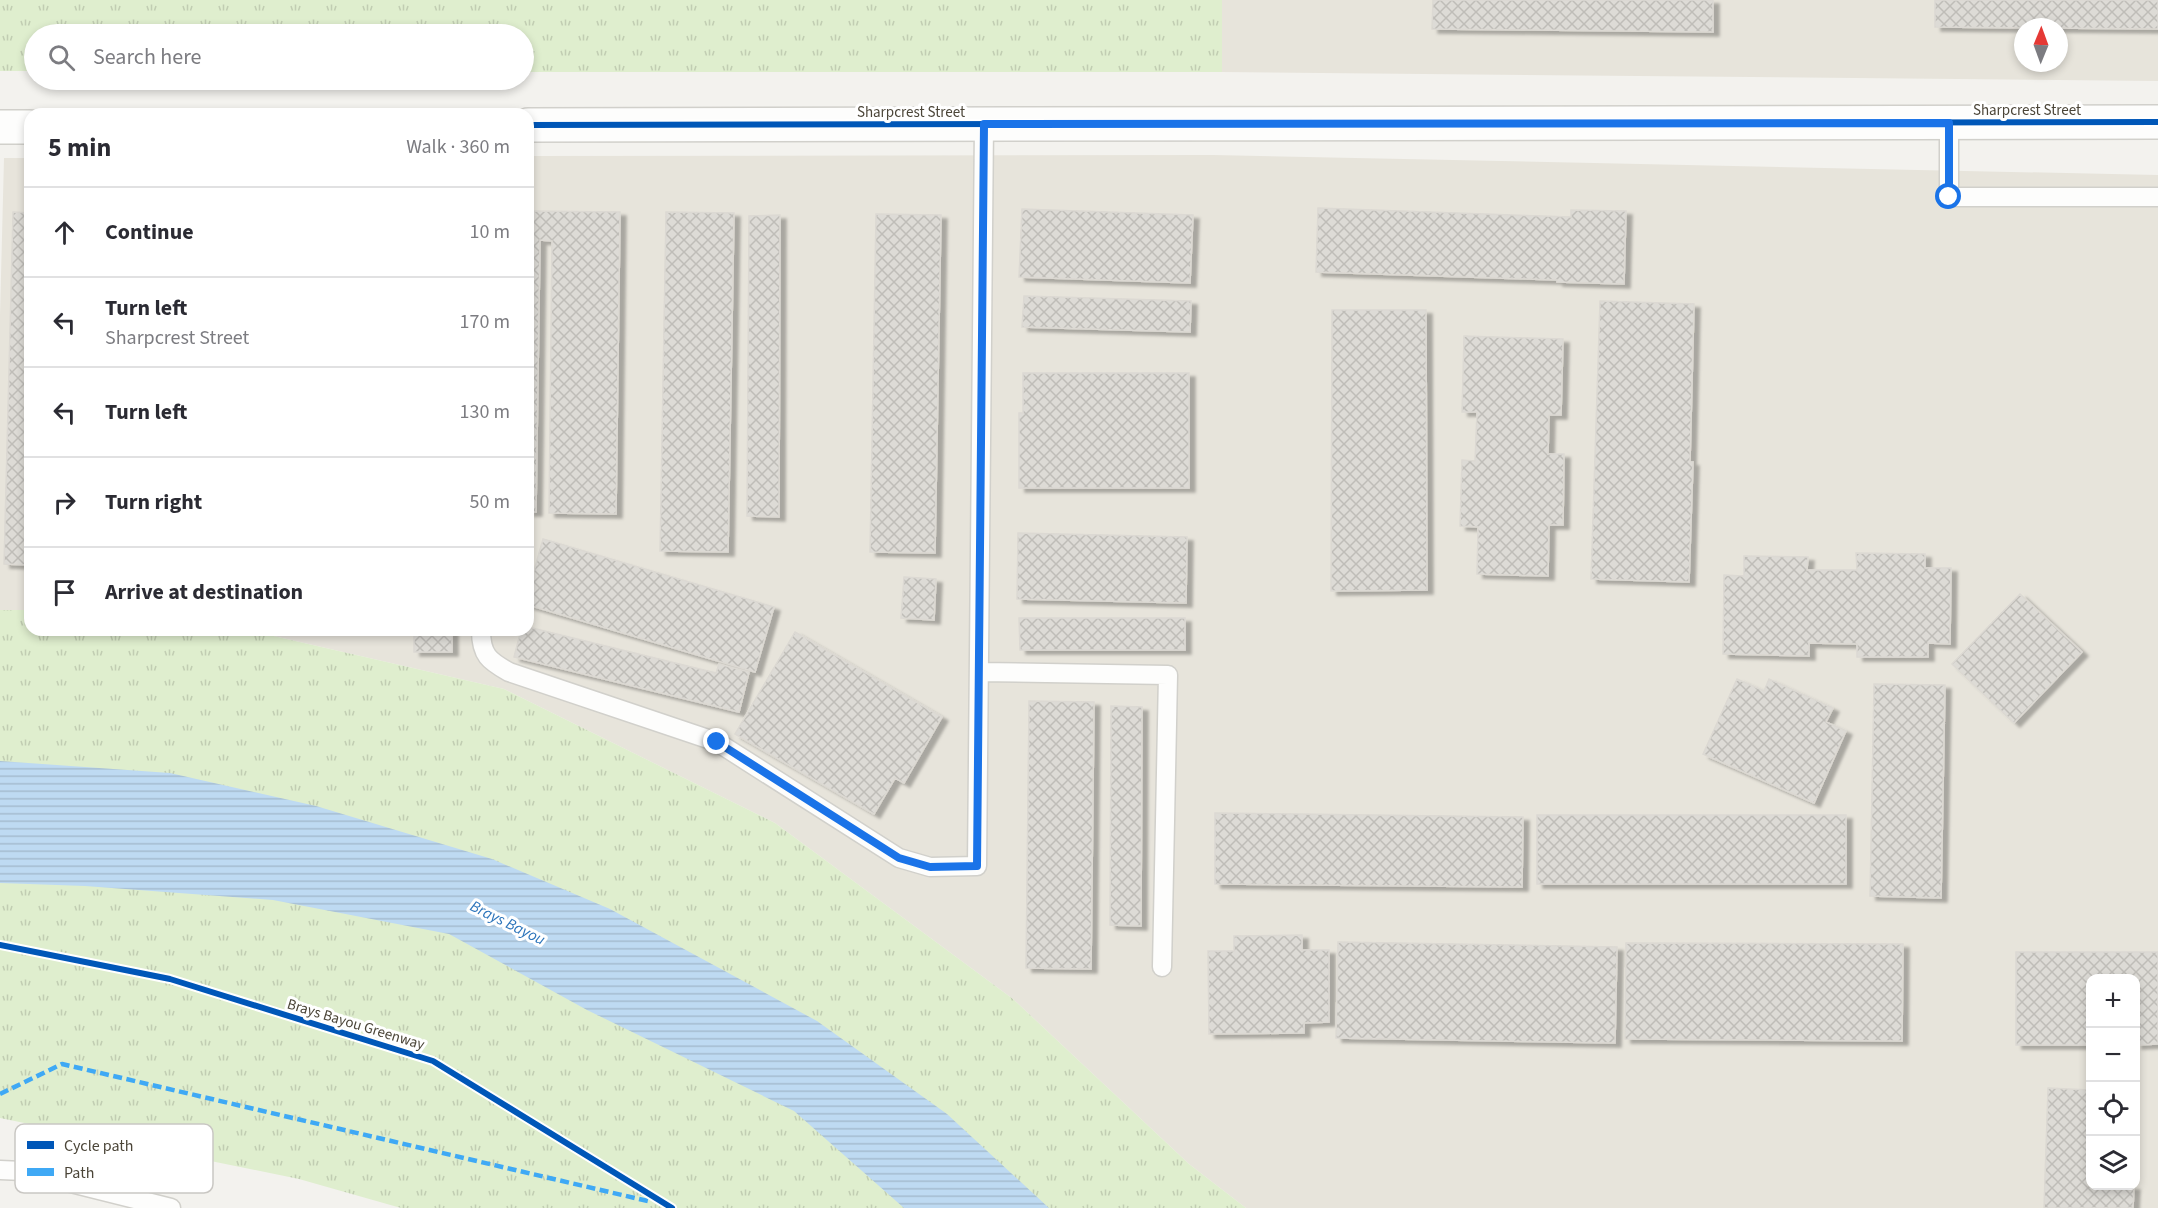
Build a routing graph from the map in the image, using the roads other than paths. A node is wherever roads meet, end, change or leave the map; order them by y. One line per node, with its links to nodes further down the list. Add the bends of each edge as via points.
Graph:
1 (2158, 122): 2 (street, Sharpcrest Street)
2 (1949, 123): 3 (street, Sharpcrest Street); 7 (lane, via 1949,197)
3 (984, 124): 4 (street, Sharpcrest Street); 9 (lane)
4 (534, 125)
5 (0, 127): 6 (street)
6 (24, 127)
7 (2158, 197)
8 (481, 636): 9 (lane, via 491,662 509,672 717,742 899,858 930,867 977,866)
9 (979, 672): 10 (lane, via 1168,675)
10 (1162, 967)
11 (0, 1170): 12 (lane)
12 (15, 1171)
13 (111, 1193): 14 (lane)
14 (171, 1208)

